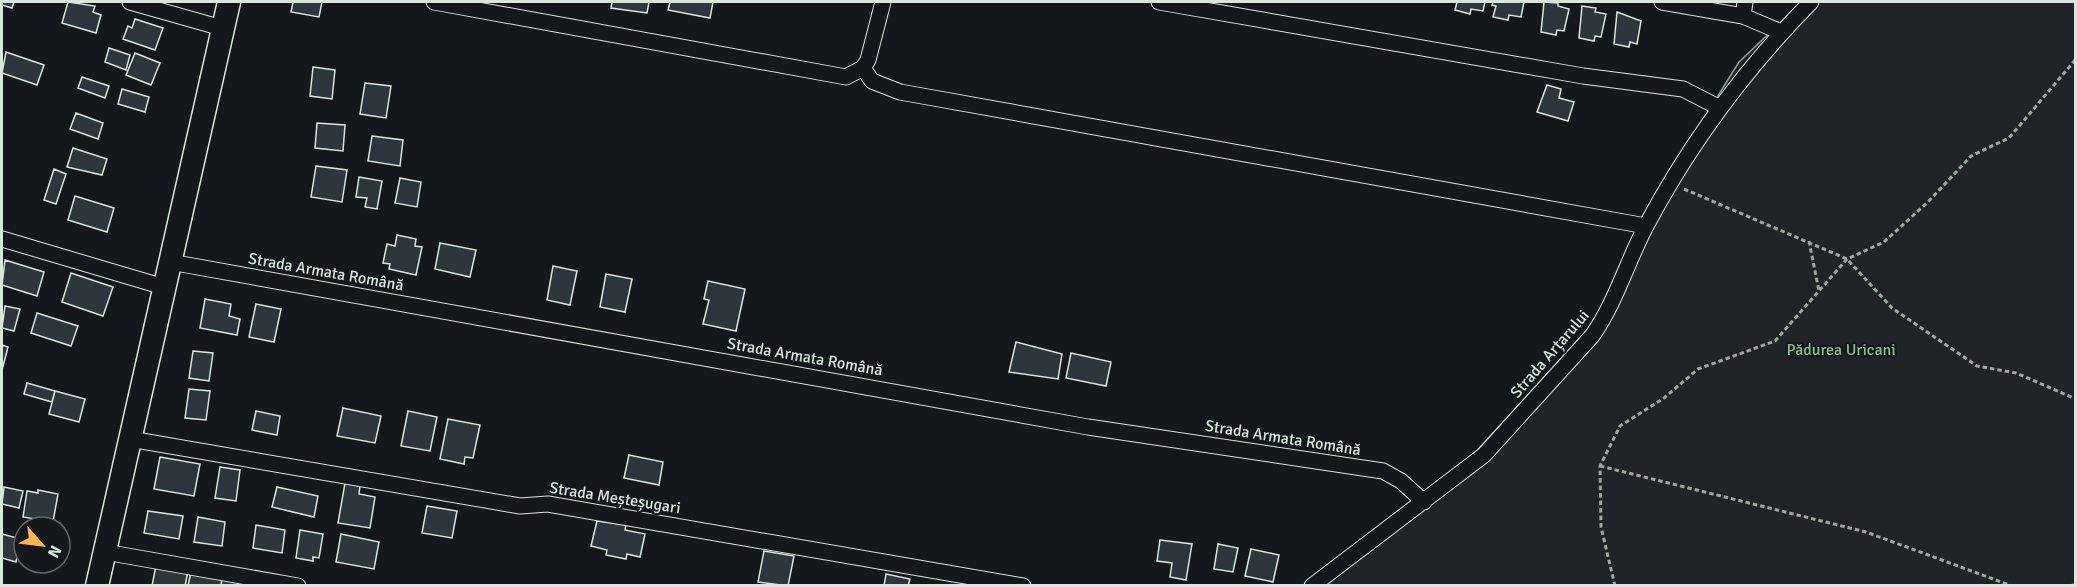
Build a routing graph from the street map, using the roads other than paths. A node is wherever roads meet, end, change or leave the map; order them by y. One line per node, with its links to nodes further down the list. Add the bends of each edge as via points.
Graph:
1 (130, 2): 9 (street)
2 (229, 2): 9 (main road)
3 (434, 2): 11 (street, via 832,75 846,76)
4 (883, 2): 11 (street)
5 (1159, 2): 12 (street, via 1583,76 1683,89)
6 (1662, 2): 8 (street)
7 (1811, 2): 10 (street, Strada Arțarului)
8 (1744, 9): 10 (street)
9 (222, 28): 15 (main road)
10 (1781, 32): 12 (street, Strada Arțarului)
11 (863, 68): 13 (street, via 872,81 900,92)
12 (1718, 107): 13 (street, Strada Arțarului)
13 (1646, 226): 18 (street, Strada Arțarului, via 1604,319 1592,336 1484,455)
14 (2, 239): 16 (street)
15 (170, 262): 16 (main road); 18 (street, Strada Armata Română, via 1089,427 1383,471)
16 (164, 287): 17 (main road)
17 (130, 439): 19 (main road); 22 (street, Strada Meșteșugari, via 520,506 548,504)
18 (1424, 502): 23 (street, Strada Arțarului)
19 (105, 552): 20 (main road); 21 (street)
20 (98, 585)
21 (298, 585)
22 (1023, 585)
23 (1312, 585)

